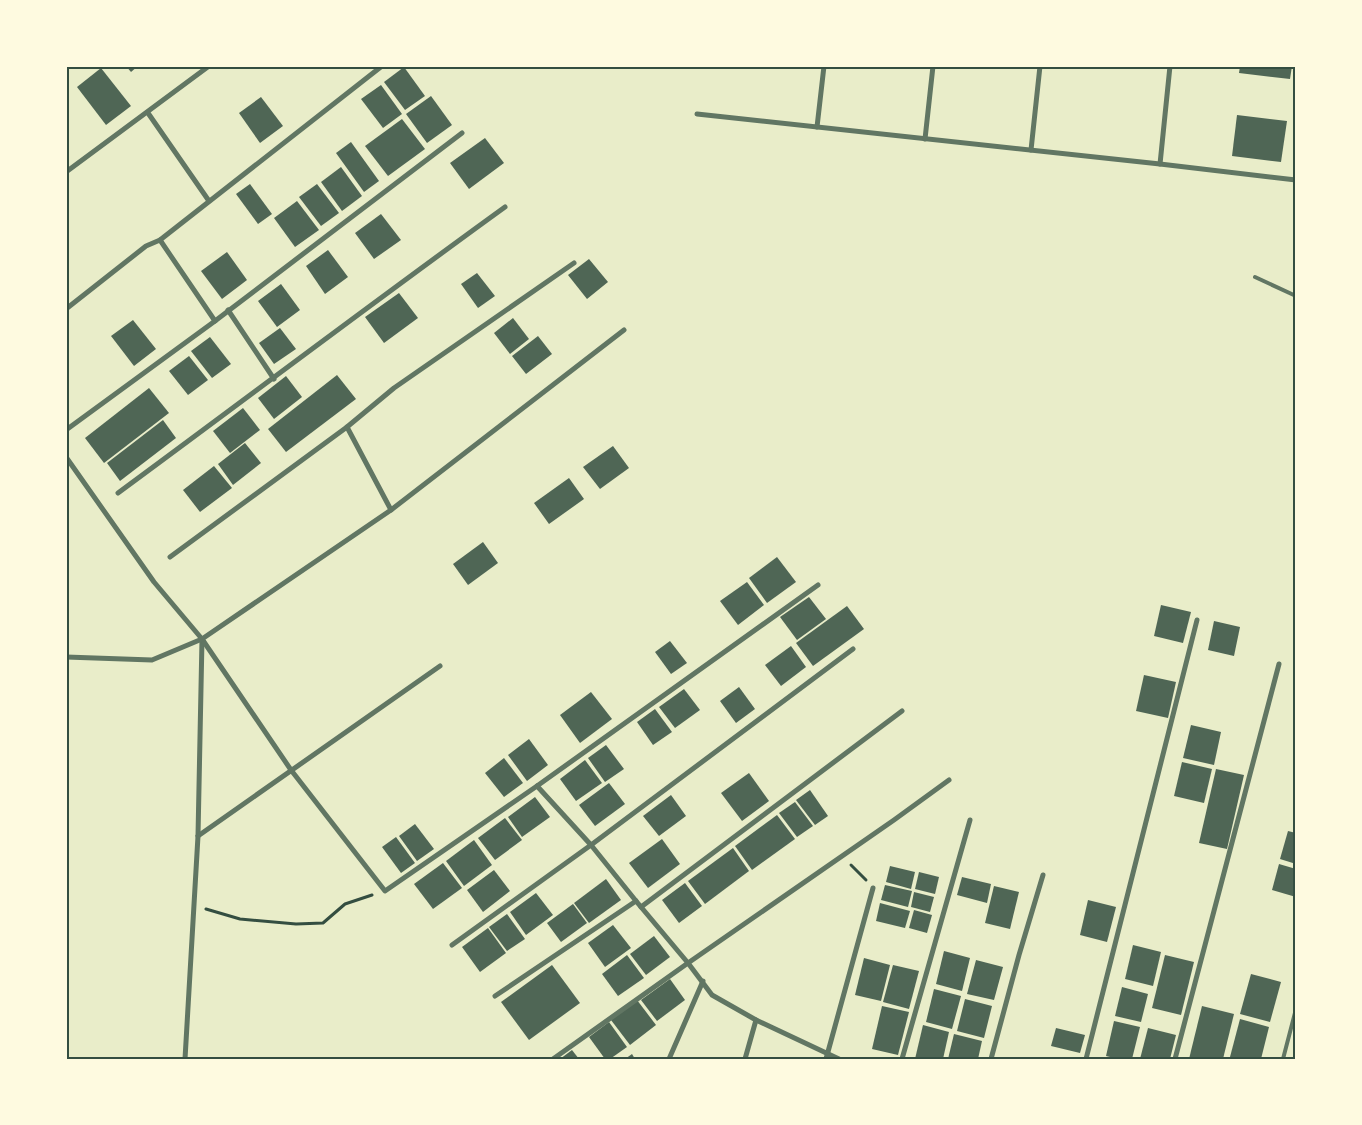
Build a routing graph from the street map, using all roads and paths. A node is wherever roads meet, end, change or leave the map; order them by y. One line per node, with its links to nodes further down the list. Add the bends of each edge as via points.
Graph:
1 (209, 66): 7 (street)
2 (382, 66): 16 (street)
3 (824, 66): 9 (street)
4 (933, 66): 11 (street)
5 (1040, 66): 12 (street)
6 (1170, 66): 13 (street)
7 (148, 113): 14 (street); 16 (street)
8 (697, 114): 9 (street)
9 (817, 127): 11 (street)
10 (462, 133): 23 (street)
11 (925, 139): 12 (street)
12 (1031, 150): 13 (street)
13 (1160, 164): 15 (street)
14 (66, 172)
15 (1296, 180)
16 (209, 201): 18 (street)
17 (505, 207): 26 (street)
18 (160, 240): 22 (street, via 146,246); 24 (street)
19 (574, 263): 27 (street, via 394,388)
20 (1255, 277): 21 (lane)
21 (1296, 296)
22 (66, 309)
23 (228, 310): 24 (street); 26 (street)
24 (216, 321): 28 (street)
25 (624, 330): 31 (street)
26 (274, 378): 30 (street)
27 (347, 427): 31 (street); 32 (street)
28 (66, 430)
29 (66, 457): 35 (street, via 154,582)
30 (118, 493)
31 (391, 510): 35 (street)
32 (170, 557)
33 (818, 585): 43 (street)
34 (1197, 620): 69 (street)
35 (202, 639): 37 (street, via 152,660); 41 (street); 45 (street)
36 (853, 649): 46 (street)
37 (66, 656)
38 (1279, 664): 70 (street)
39 (440, 666): 41 (street)
40 (902, 711): 53 (street)
41 (292, 770): 45 (street); 50 (street)
42 (949, 780): 47 (street)
43 (537, 786): 46 (street); 50 (street)
44 (970, 820): 67 (street)
45 (198, 836): 52 (street)
46 (591, 845): 51 (street); 54 (street)
47 (842, 856): 49 (path); 55 (street)
48 (1043, 875): 68 (street)
49 (873, 888): 61 (street)
50 (385, 891): 52 (path, via 345,904 323,924 240,919)
51 (636, 902): 53 (street); 57 (street)
52 (194, 906): 62 (street)
53 (641, 907): 55 (street)
54 (452, 946)
55 (688, 963): 56 (street); 63 (street)
56 (703, 981): 59 (street, via 712,995); 64 (street)
57 (495, 996)
58 (1296, 1009): 60 (lane)
59 (756, 1020): 61 (street); 65 (street)
60 (1294, 1027): 71 (lane)
61 (827, 1056): 66 (street)
62 (185, 1059)
63 (553, 1059)
64 (669, 1059)
65 (746, 1059)
66 (839, 1059)
67 (902, 1059)
68 (991, 1059)
69 (1086, 1059)
70 (1175, 1059)
71 (1283, 1059)

